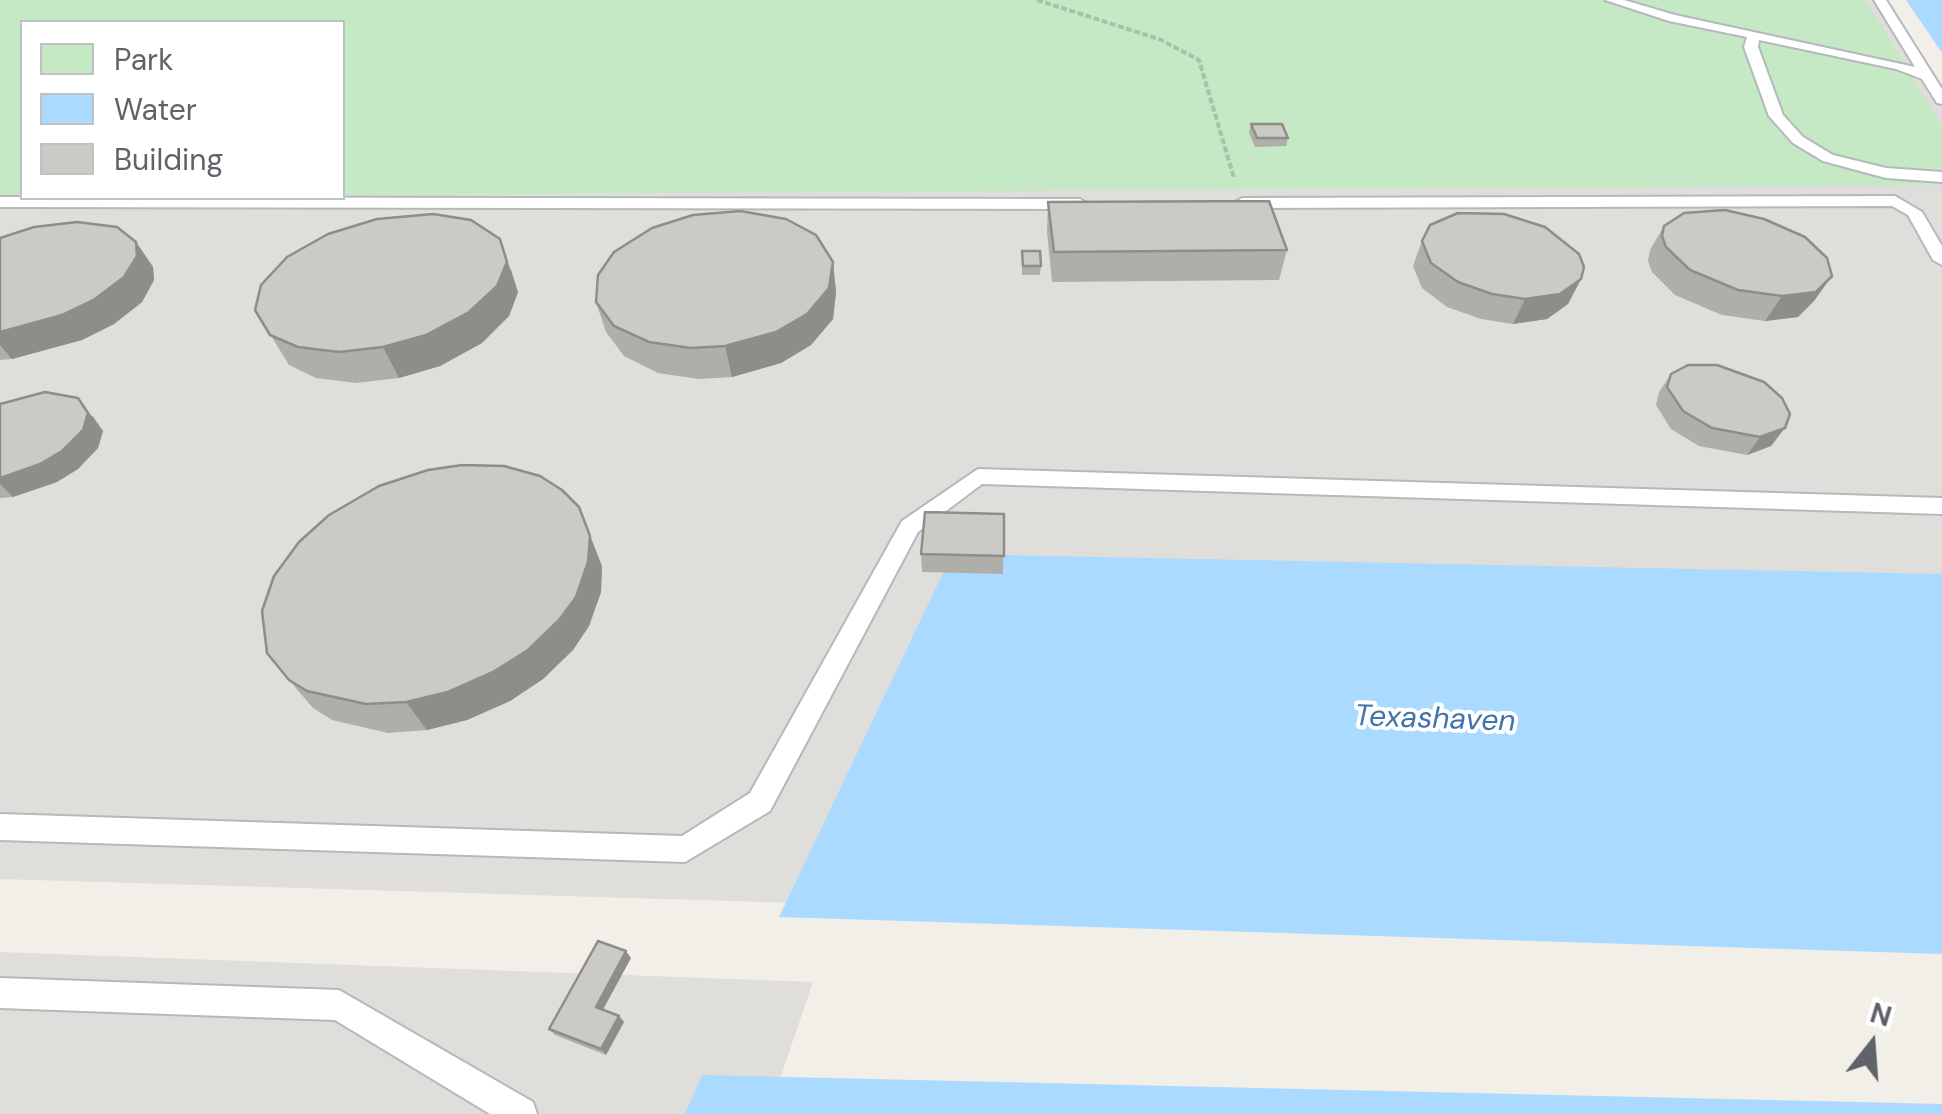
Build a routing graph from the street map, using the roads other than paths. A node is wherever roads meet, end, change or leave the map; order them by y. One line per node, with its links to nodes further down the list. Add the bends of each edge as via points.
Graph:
1 (1611, 0): 3 (lane)
2 (1880, 0): 4 (lane)
3 (1754, 34): 4 (lane); 6 (lane, via 1751,48 1776,116 1787,128 1828,158)
4 (1926, 76): 5 (lane)
5 (1942, 100)
6 (1886, 174): 7 (lane); 8 (lane)
7 (1942, 177)
8 (1895, 200): 10 (lane); 12 (lane, via 1914,212)
9 (0, 202): 11 (lane)
10 (1222, 203)
11 (1105, 204)
12 (1942, 260)
13 (1942, 506): 14 (lane, via 978,476 910,527 760,802 685,849)
14 (0, 827)
15 (0, 994): 16 (lane, via 339,1005)
16 (521, 1114)

